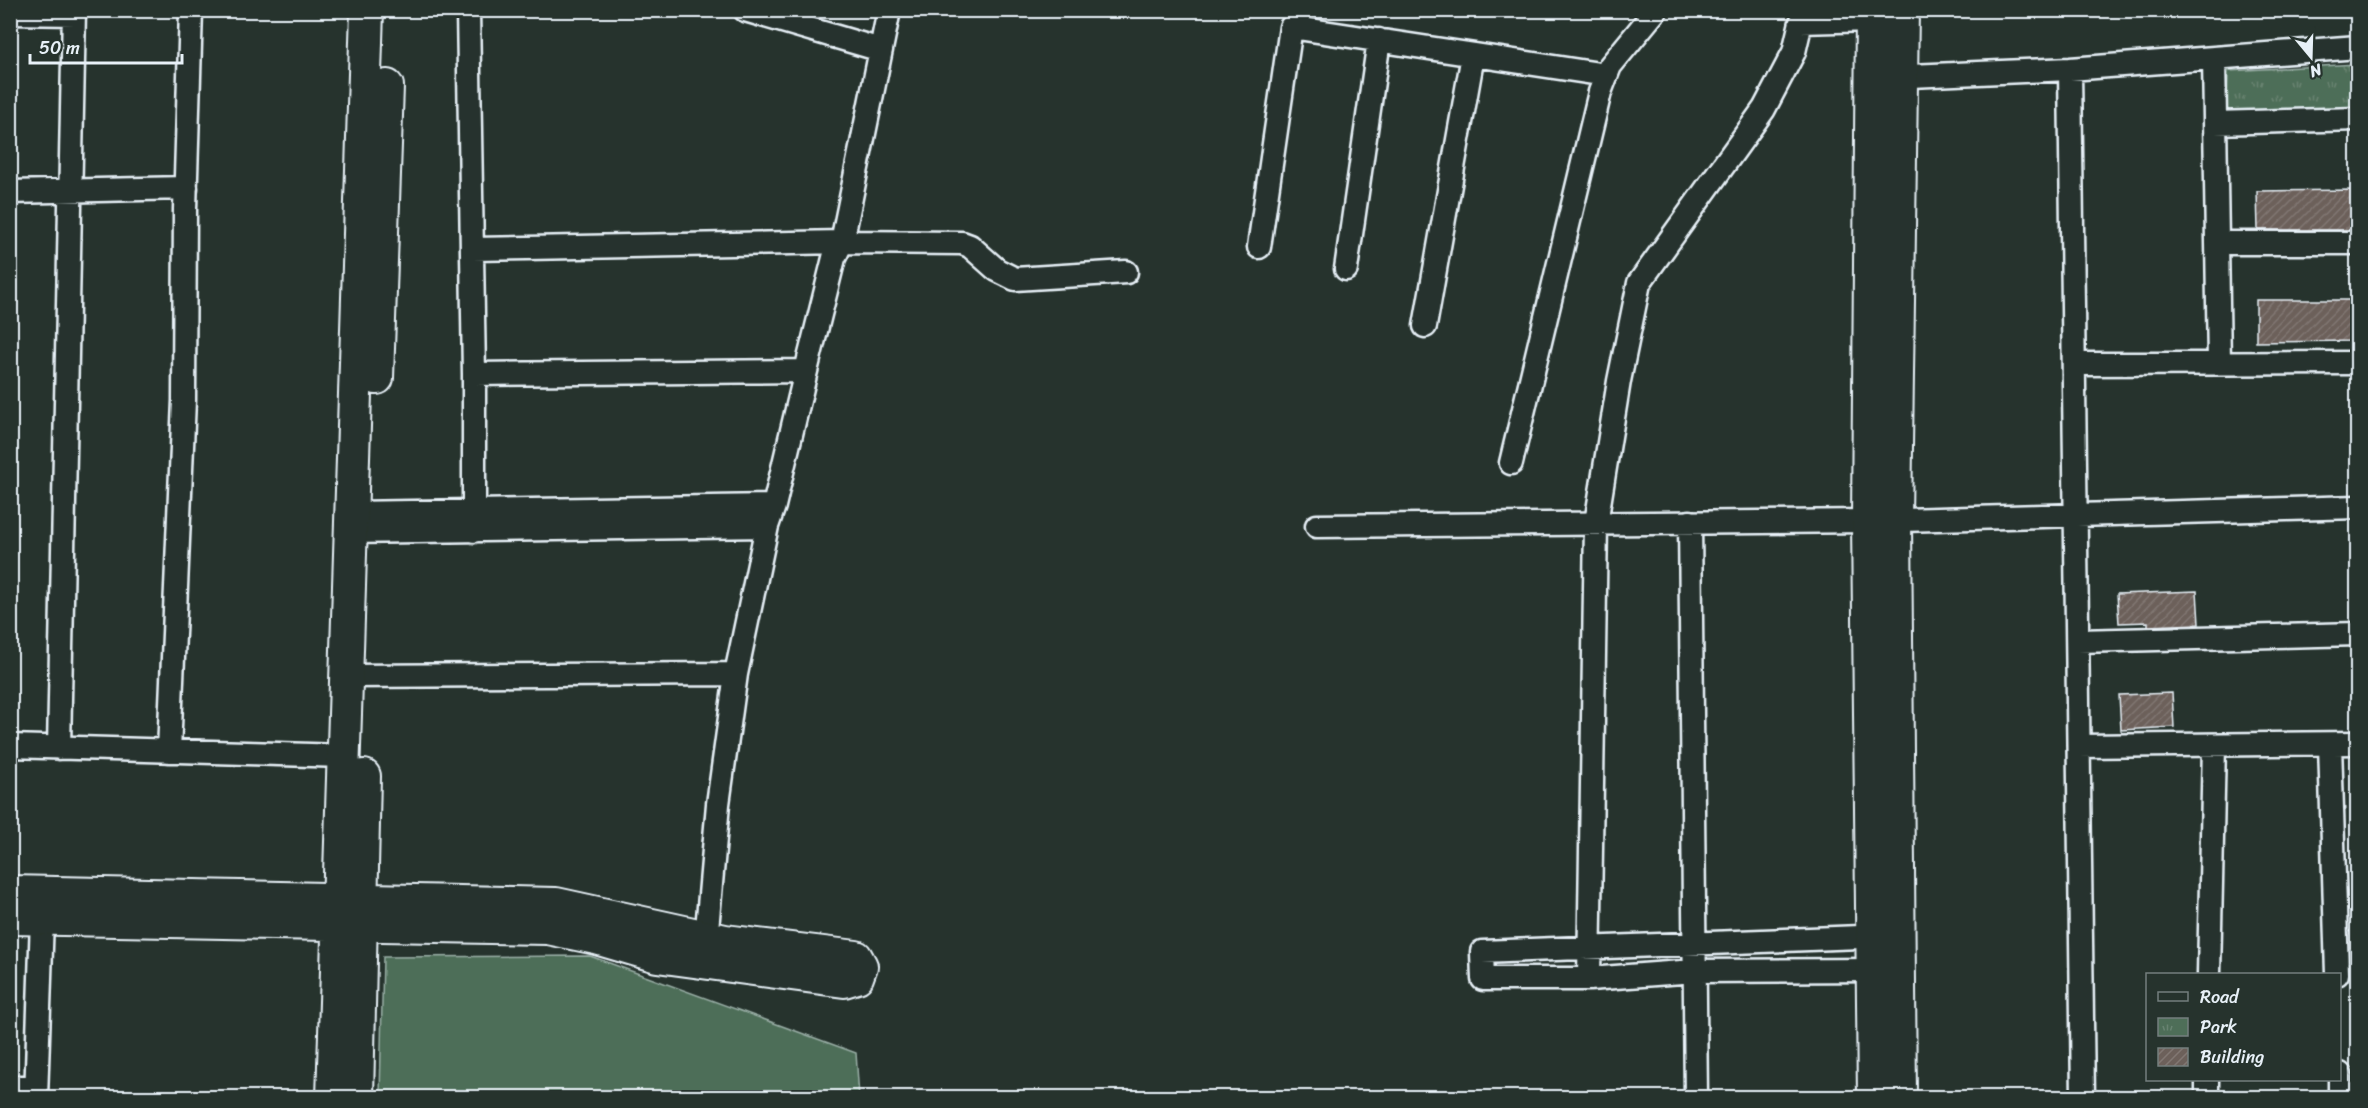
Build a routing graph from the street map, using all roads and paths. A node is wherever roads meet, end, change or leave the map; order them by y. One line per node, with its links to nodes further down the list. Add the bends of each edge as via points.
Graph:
1 (191, 10): 22 (street)
2 (367, 10): 45 (street)
3 (388, 10): 45 (street, via 383,226)
4 (468, 10): 29 (street)
5 (745, 10): 14 (street)
6 (889, 10): 14 (street)
7 (1656, 10): 18 (street)
8 (1902, 10): 19 (street)
9 (75, 12): 10 (street); 23 (street)
10 (10, 13)
11 (1872, 15): 19 (street); 46 (street, via 1802,22 1794,52 1764,109 1639,283)
12 (1379, 40): 15 (street); 28 (street, via 1290,27); 30 (street)
13 (2358, 46): 16 (street)
14 (881, 50): 25 (street)
15 (1473, 55): 18 (street); 32 (street)
16 (2214, 58): 17 (street); 21 (street)
17 (2070, 69): 19 (street); 35 (street)
18 (1606, 75): 38 (street)
19 (1885, 77): 42 (street)
20 (2358, 118): 21 (street)
21 (2215, 123): 26 (street)
22 (186, 188): 23 (street); 58 (street, via 184,400)
23 (71, 190): 24 (street); 57 (street)
24 (10, 192)
25 (842, 242): 29 (street); 31 (street, via 962,243 1015,279); 36 (street, via 834,258)
26 (2217, 243): 27 (street); 33 (street)
27 (2358, 243)
28 (1259, 247)
29 (473, 249): 37 (street)
30 (1346, 268)
31 (1126, 272)
32 (1425, 326)
33 (2219, 363): 34 (street); 35 (street)
34 (2358, 363)
35 (2074, 364): 40 (street)
36 (806, 371): 37 (street); 41 (street)
37 (474, 374): 43 (street)
38 (1511, 463)
39 (2358, 507): 40 (street)
40 (2076, 515): 42 (street); 49 (street)
41 (771, 516): 43 (street); 50 (street)
42 (1882, 520): 44 (street); 64 (street)
43 (474, 521): 45 (street)
44 (1690, 522): 46 (street); 65 (street)
45 (361, 523): 51 (street)
46 (1596, 523): 47 (street); 66 (street)
47 (1317, 526)
48 (2358, 634): 49 (street)
49 (2078, 641): 56 (street)
50 (736, 674): 51 (street); 67 (street, via 718,804)
51 (356, 677): 59 (street); 61 (street)
52 (2358, 743): 53 (street)
53 (2330, 744): 54 (street); 71 (street)
54 (2214, 745): 56 (street); 70 (street)
55 (10, 746): 57 (street)
56 (2079, 746): 82 (street)
57 (59, 748): 58 (street)
58 (169, 751): 59 (street)
59 (343, 756): 61 (street)
60 (10, 892): 61 (street)
61 (350, 912): 63 (street); 67 (street, via 556,929 657,956); 77 (street); 78 (street)
62 (10, 918): 63 (street)
63 (42, 918): 76 (street)
64 (1886, 936): 65 (street); 68 (street)
65 (1695, 944): 66 (street); 69 (street)
66 (1589, 948): 72 (street); 72 (street, via 1482,952 1483,979)
67 (706, 949)
68 (1886, 970): 69 (street); 80 (street); 81 (street)
69 (1695, 971): 72 (street); 79 (street)
70 (2209, 973)
71 (2337, 973)
72 (1589, 980)
73 (2207, 1081): 83 (street)
74 (2340, 1081): 84 (street)
75 (10, 1087): 76 (street)
76 (36, 1092)
77 (333, 1098)
78 (357, 1098)
79 (1696, 1098)
80 (1874, 1098)
81 (1900, 1098)
82 (2083, 1098)
83 (2207, 1098)
84 (2340, 1098)

